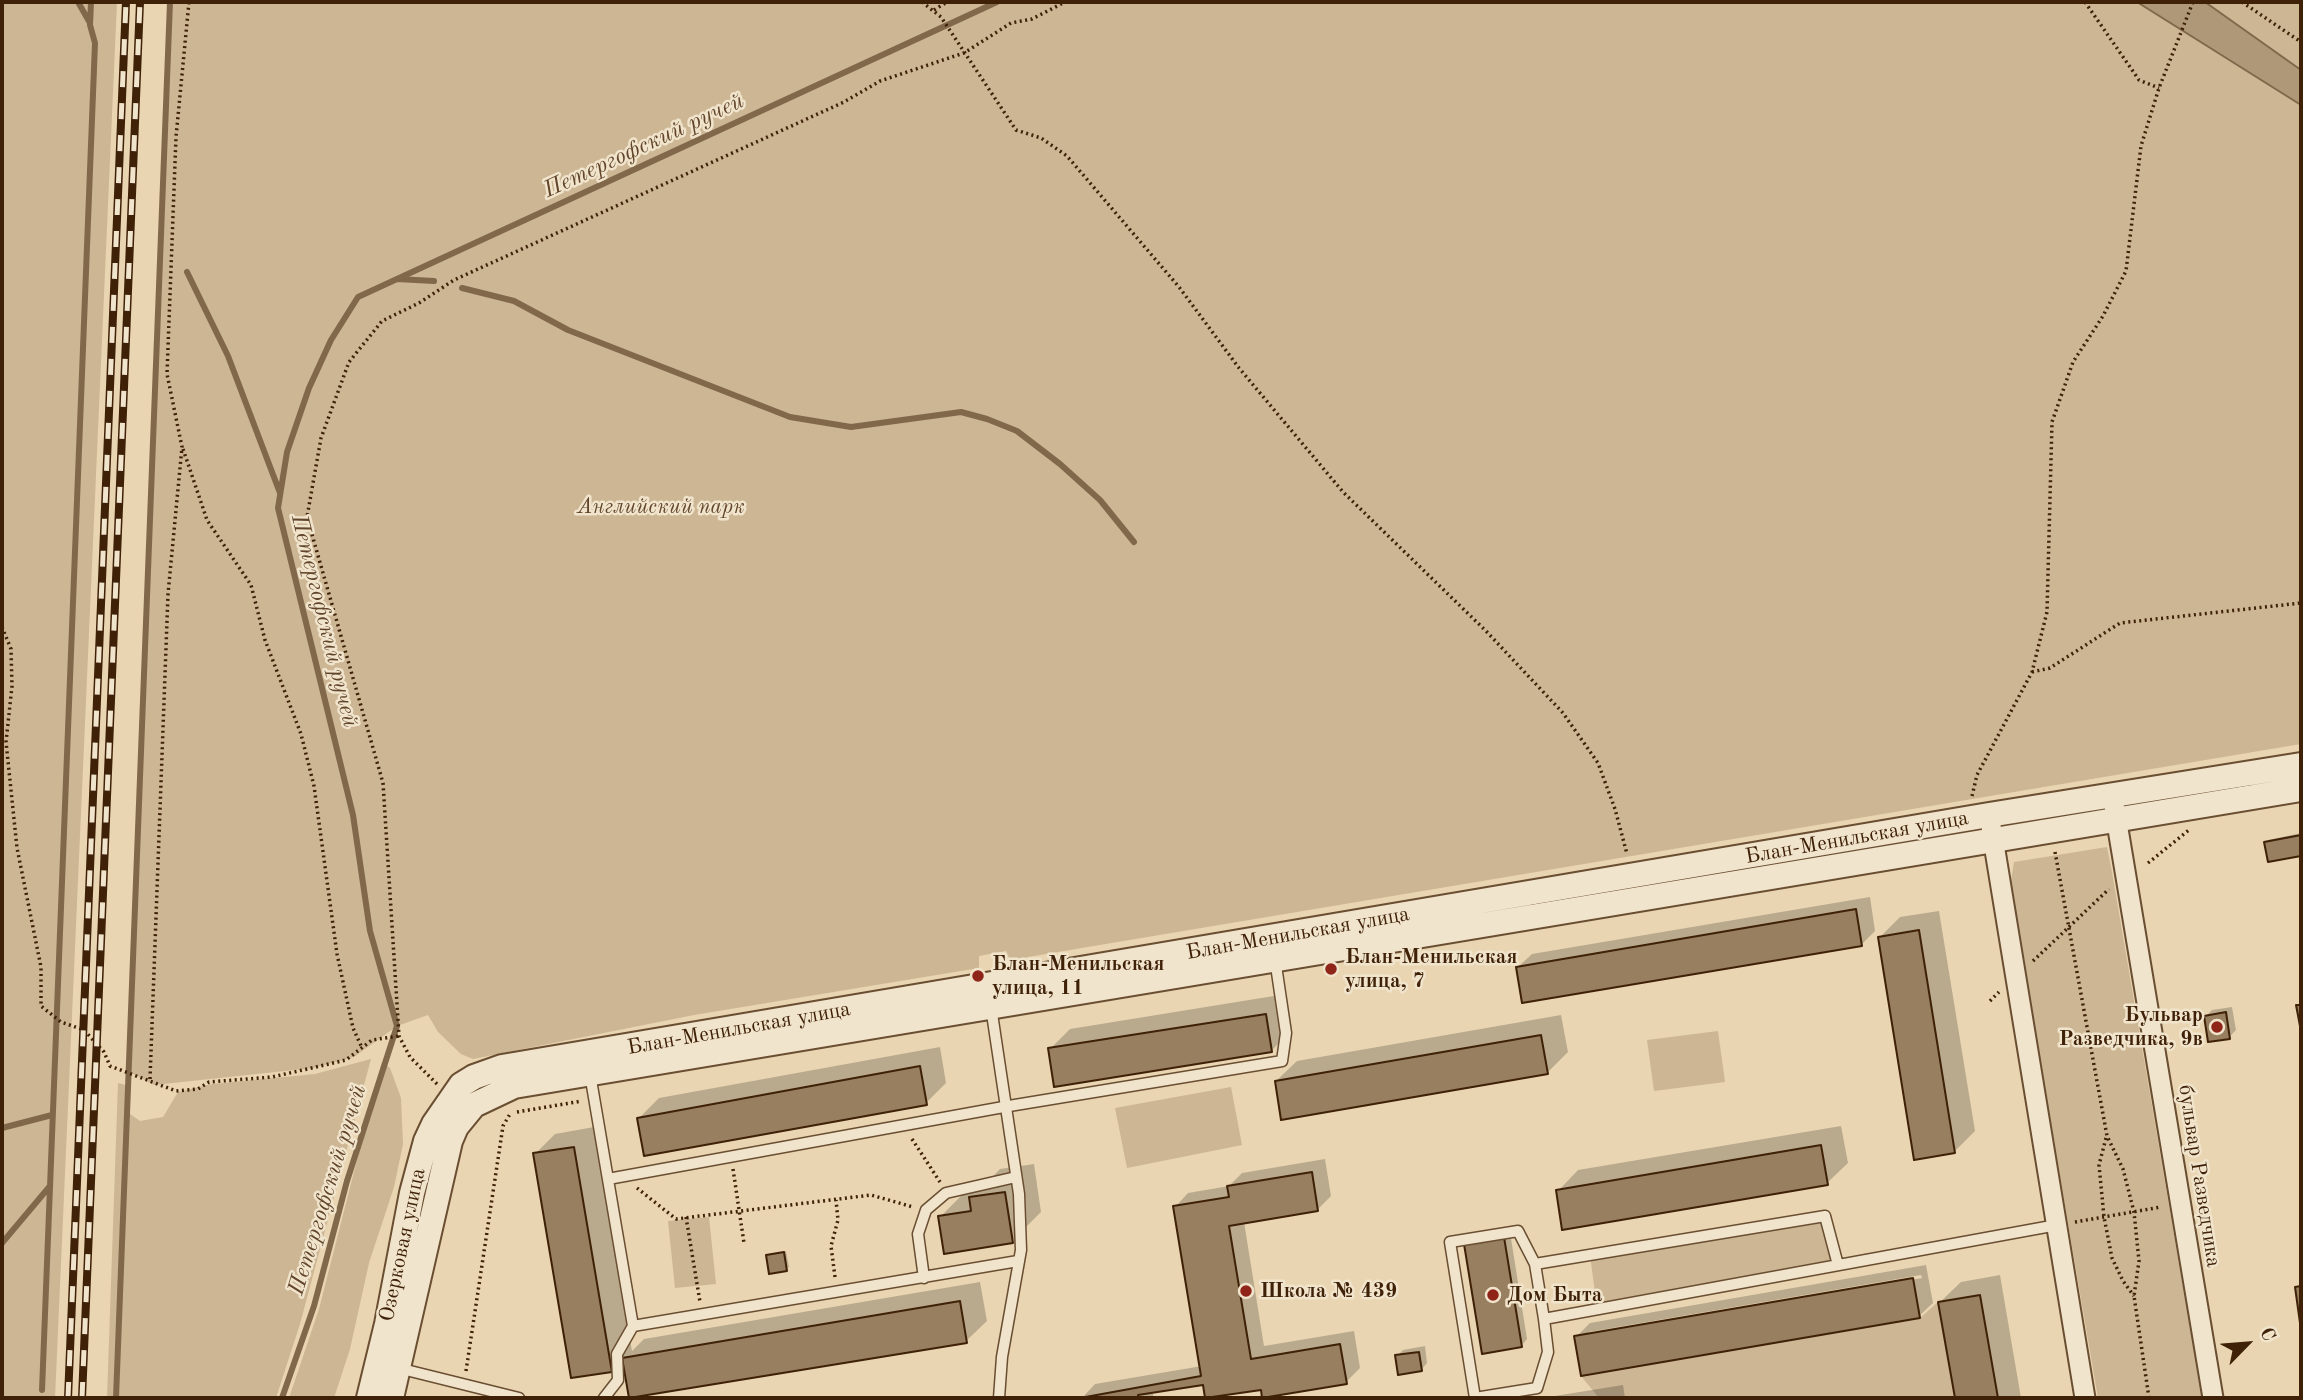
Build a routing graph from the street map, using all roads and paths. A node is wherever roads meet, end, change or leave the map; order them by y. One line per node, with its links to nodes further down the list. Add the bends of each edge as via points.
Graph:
1 (189, 2): 12 (path, via 176,137 167,374)
2 (922, 2): 8 (path)
3 (947, 2): 8 (path)
4 (1065, 2): 10 (path, via 1032,19 1011,23)
5 (2085, 2): 11 (path, via 2138,80)
6 (2193, 2): 11 (path)
7 (2242, 2): 9 (path)
8 (933, 11): 10 (path)
9 (2301, 42)
10 (964, 53): 24 (path, via 1016,130 1041,138 1067,156 1343,492 1563,713 1598,763); 30 (path, via 880,81 844,102 454,280 382,321 349,362 321,438 307,517 383,783)
11 (2159, 88): 15 (path, via 2141,146 2126,271 2104,316 2073,362 2052,422 2047,612)
12 (182, 447): 31 (path, via 206,520 251,584 265,640 301,734 314,786 337,954 353,1028); 33 (path, via 168,594)
13 (2301, 603): 15 (path, via 2120,623 2050,668)
14 (2, 627): 33 (path, via 11,649 6,742 17,848 41,967 41,1006 61,1022 84,1030 110,1066)
15 (2032, 672): 19 (path, via 1977,775)
16 (2301, 765): 18 (street, Блан-Менильская улица)
17 (2301, 789): 20 (street, Блан-Менильская улица)
18 (2112, 795): 19 (street, Блан-Менильская улица); 20 (street, бульвар Разведчика)
19 (1984, 819): 20 (street, Блан-Менильская улица); 24 (street, Блан-Менильская улица); 27 (street, Блан-Менильская улица); 51 (street)
20 (2116, 820): 45 (street, бульвар Разведчика)
21 (2190, 829): 23 (path)
22 (2054, 850): 26 (path)
23 (2148, 863)
24 (1631, 876): 27 (street, Блан-Менильская улица)
25 (2109, 888): 26 (path)
26 (2069, 927): 28 (path); 38 (path)
27 (1274, 948): 29 (street, Блан-Менильская улица); 36 (lane, via 1286,1033 1282,1061)
28 (2024, 970)
29 (989, 996): 32 (street, Блан-Менильская улица); 36 (lane)
30 (397, 1037): 31 (path, via 372,1040); 35 (path, via 424,1074)
31 (362, 1048): 33 (path, via 346,1059 316,1067 272,1077 209,1082 198,1089 176,1091)
32 (589, 1064): 34 (lane); 35 (street, Блан-Менильская улица)
33 (150, 1079)
34 (594, 1099): 42 (lane); 63 (path, via 507,1116)
35 (458, 1106): 62 (street, Озерковая улица, via 456,1127)
36 (1009, 1106): 37 (lane); 41 (lane)
37 (903, 1125): 39 (lane); 43 (path)
38 (2106, 1136): 48 (path, via 2123,1168); 50 (path, via 2099,1165)
39 (731, 1156): 40 (lane); 47 (path)
40 (621, 1176): 42 (lane); 49 (path, via 676,1219)
41 (1016, 1177): 43 (lane); 53 (lane)
42 (608, 1179): 61 (lane)
43 (946, 1193): 46 (lane)
44 (836, 1200): 46 (path, via 871,1195); 47 (path); 57 (path, via 838,1220 831,1246)
45 (2180, 1204): 48 (path); 72 (street, бульвар Разведчика)
46 (926, 1210): 56 (lane, via 918,1234)
47 (739, 1211): 49 (path); 52 (path)
48 (2134, 1212): 50 (path); 58 (path, via 2139,1261)
49 (686, 1217): 59 (path)
50 (2104, 1217): 51 (path); 58 (path, via 2112,1258)
51 (2057, 1225): 55 (lane); 70 (street)
52 (744, 1243)
53 (1018, 1261): 56 (lane); 68 (lane)
54 (1535, 1264): 55 (lane, via 1825,1216); 60 (lane); 69 (lane, via 1518,1231 1450,1242)
55 (1838, 1265): 60 (lane)
56 (923, 1278): 57 (lane)
57 (837, 1292): 59 (lane)
58 (2134, 1296): 71 (path)
59 (702, 1314): 61 (lane)
60 (1544, 1319): 69 (lane, via 1549,1352 1536,1388)
61 (633, 1326): 67 (lane, via 617,1354 618,1380)
62 (387, 1365): 63 (lane); 64 (street, Озерковая улица); 65 (street, Озерковая улица)
63 (464, 1383): 66 (lane)
64 (369, 1398)
65 (391, 1398)
66 (519, 1398)
67 (604, 1398)
68 (999, 1398)
69 (1475, 1398)
70 (2085, 1398)
71 (2149, 1398)
72 (2213, 1398)

